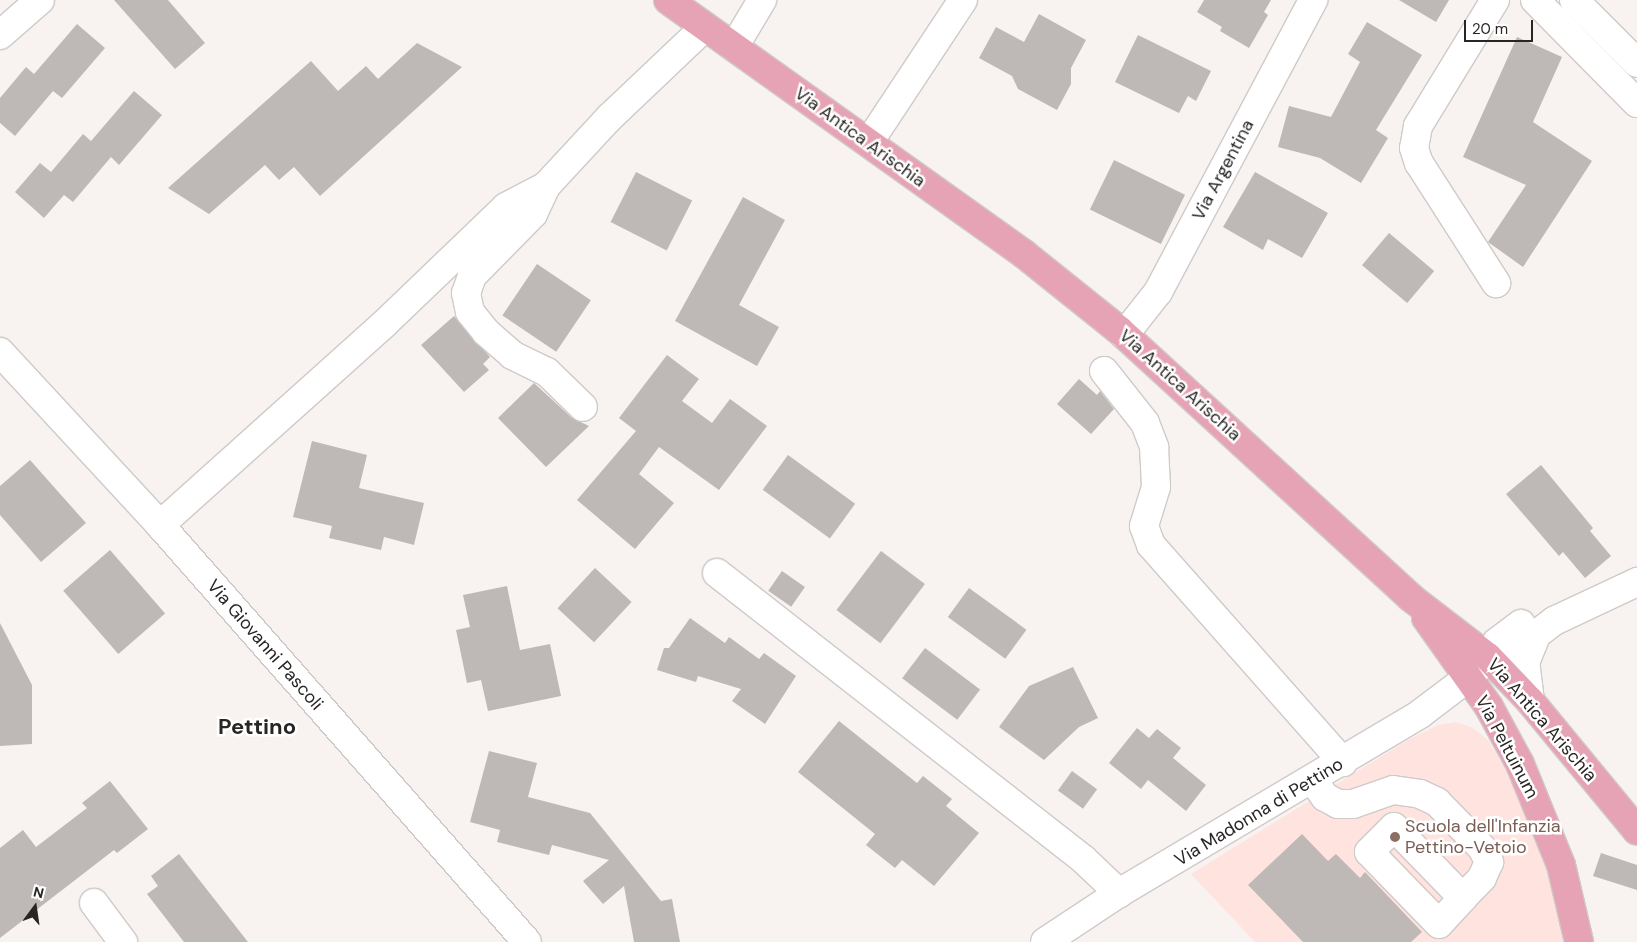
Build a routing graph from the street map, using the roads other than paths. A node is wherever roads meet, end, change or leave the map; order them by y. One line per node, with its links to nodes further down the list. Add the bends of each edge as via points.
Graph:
1 (40, 0): 10 (street)
2 (668, 0): 9 (main road, Via Antica Arischia)
3 (762, 0): 11 (street)
4 (963, 0): 14 (street)
5 (1313, 0): 17 (street, Via Argentina, via 1158,292)
6 (1494, 0): 16 (street, via 1418,126 1414,148 1419,163)
7 (1535, 0): 13 (street)
8 (1574, 0): 12 (street)
9 (705, 26): 11 (main road, Via Antica Arischia); 15 (street, via 608,118)
10 (0, 36)
11 (734, 47): 14 (main road, Via Antica Arischia)
12 (1637, 63)
13 (1637, 103)
14 (869, 142): 17 (main road, Via Antica Arischia, via 1024,254)
15 (546, 186): 20 (street, via 533,214 472,276 466,293 470,312 486,332 512,355 547,372); 21 (street, via 506,207 383,325)
16 (1496, 283)
17 (1124, 335): 24 (main road, Via Antica Arischia)
18 (0, 352): 21 (street, Via Giovanni Pascoli)
19 (1104, 371): 31 (street, via 1145,423 1154,447 1156,486 1144,526 1151,545)
20 (582, 407)
21 (160, 525): 39 (street, Via Giovanni Pascoli)
22 (717, 573): 35 (street, via 1084,859)
23 (1637, 582): 25 (street)
24 (1410, 596): 26 (main road, Via Antica Arischia); 28 (main road, Via Peltuinum)
25 (1528, 630): 26 (street); 27 (street, via 1512,652); 29 (street, via 1525,663)
26 (1461, 633): 27 (main road, Via Antica Arischia)
27 (1488, 657): 28 (street, Via Madonna di Pettino); 29 (main road, Via Antica Arischia)
28 (1469, 677): 31 (street, Via Madonna di Pettino, via 1420,714); 32 (main road, Via Peltuinum)
29 (1530, 701): 30 (main road, Via Antica Arischia)
30 (1556, 733): 32 (main road, via 1540,727 1525,729 1517,748); 34 (main road, Via Antica Arischia)
31 (1343, 762): 33 (street, Via Madonna di Pettino)
32 (1520, 764): 41 (main road, Via Peltuinum, via 1561,865)
33 (1313, 780): 35 (street, Via Madonna di Pettino); 36 (street, via 1325,797 1338,804 1353,804 1393,790 1420,794 1436,802 1488,857 1485,873)
34 (1637, 831)
35 (1120, 894): 40 (street, Via Madonna di Pettino)
36 (1463, 898)
37 (94, 903): 38 (street)
38 (122, 942)
39 (526, 942)
40 (1045, 942)
41 (1579, 942)

